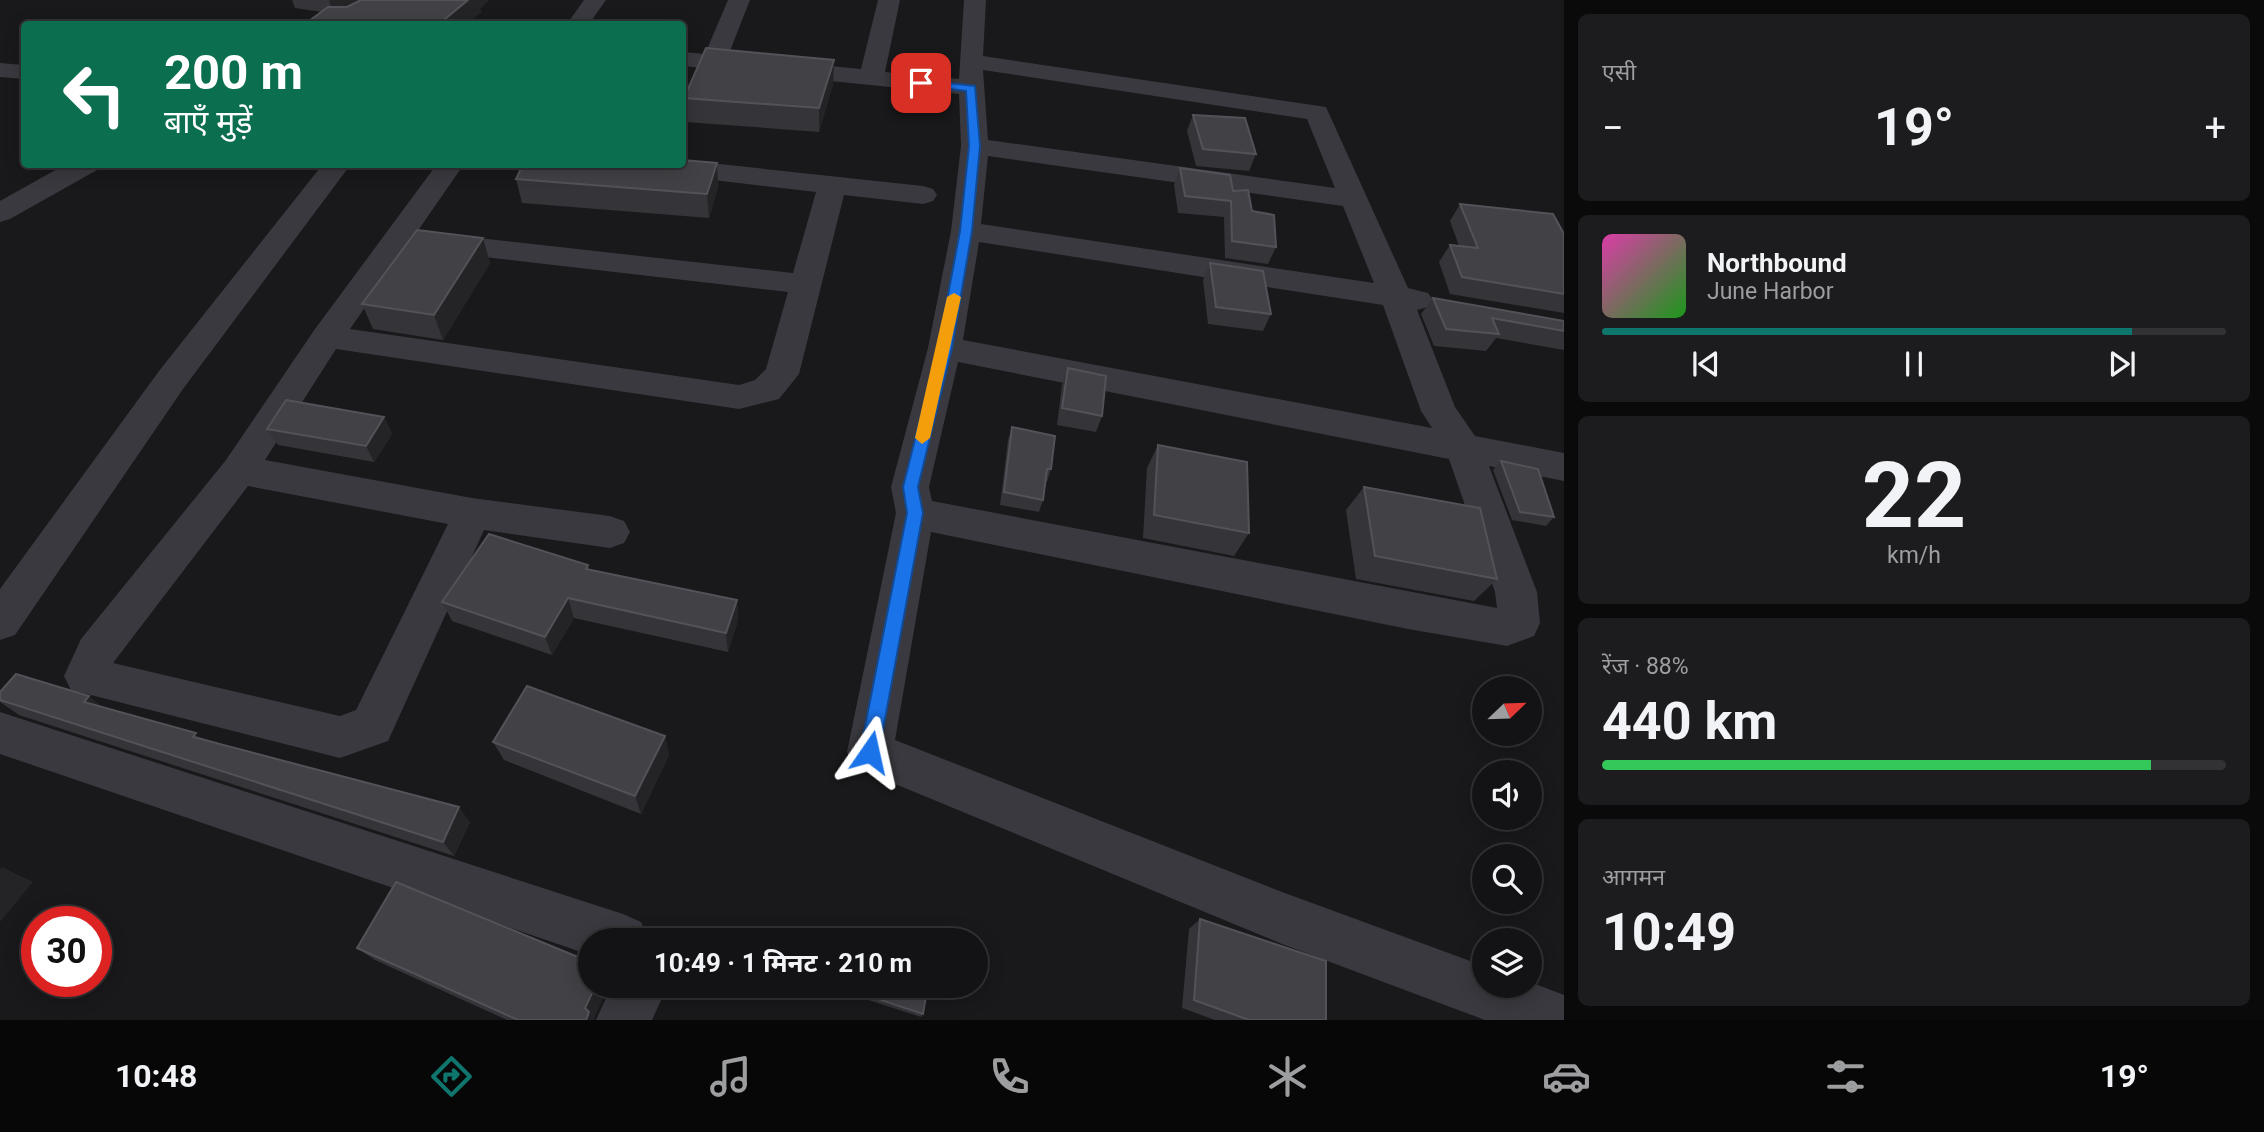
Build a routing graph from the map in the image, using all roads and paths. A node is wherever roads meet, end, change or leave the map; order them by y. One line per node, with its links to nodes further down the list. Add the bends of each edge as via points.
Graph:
1 (595, 0): 5 (street)
2 (738, 0): 7 (street)
3 (889, 0): 11 (street)
4 (975, 0): 10 (street)
5 (580, 21)
6 (686, 59): 7 (street)
7 (714, 62): 11 (street)
8 (0, 70): 9 (street)
9 (21, 72)
10 (970, 75): 11 (street); 12 (street); 19 (street, via 1317,113)
11 (871, 78)
12 (975, 146): 19 (street); 21 (street)
13 (80, 168): 20 (street)
14 (335, 168): 34 (street, via 171,380)
15 (448, 168): 22 (street)
16 (679, 168): 17 (street)
17 (832, 186): 18 (street); 23 (street)
18 (923, 195)
19 (1352, 198): 24 (street)
20 (0, 213)
21 (966, 231): 24 (street); 27 (street)
22 (398, 238): 23 (street); 26 (street)
23 (806, 284): 26 (street, via 782,374 767,390 739,397)
24 (1396, 297): 25 (street); 28 (street, via 1439,411)
25 (1448, 306)
26 (327, 337): 30 (street)
27 (945, 348): 28 (street); 32 (street, via 910,487)
28 (1464, 448): 29 (street); 32 (street, via 1516,592 1519,623 1507,628)
29 (1564, 467)
30 (239, 470): 31 (street); 31 (street, via 96,652 86,676 340,737 372,726)
31 (472, 513): 33 (street)
32 (915, 513): 39 (street, via 870,752 1282,918)
33 (610, 532)
34 (0, 622)
35 (0, 733): 36 (street)
36 (588, 928)
37 (634, 998): 38 (street)
38 (623, 1020)
39 (1558, 1020)

